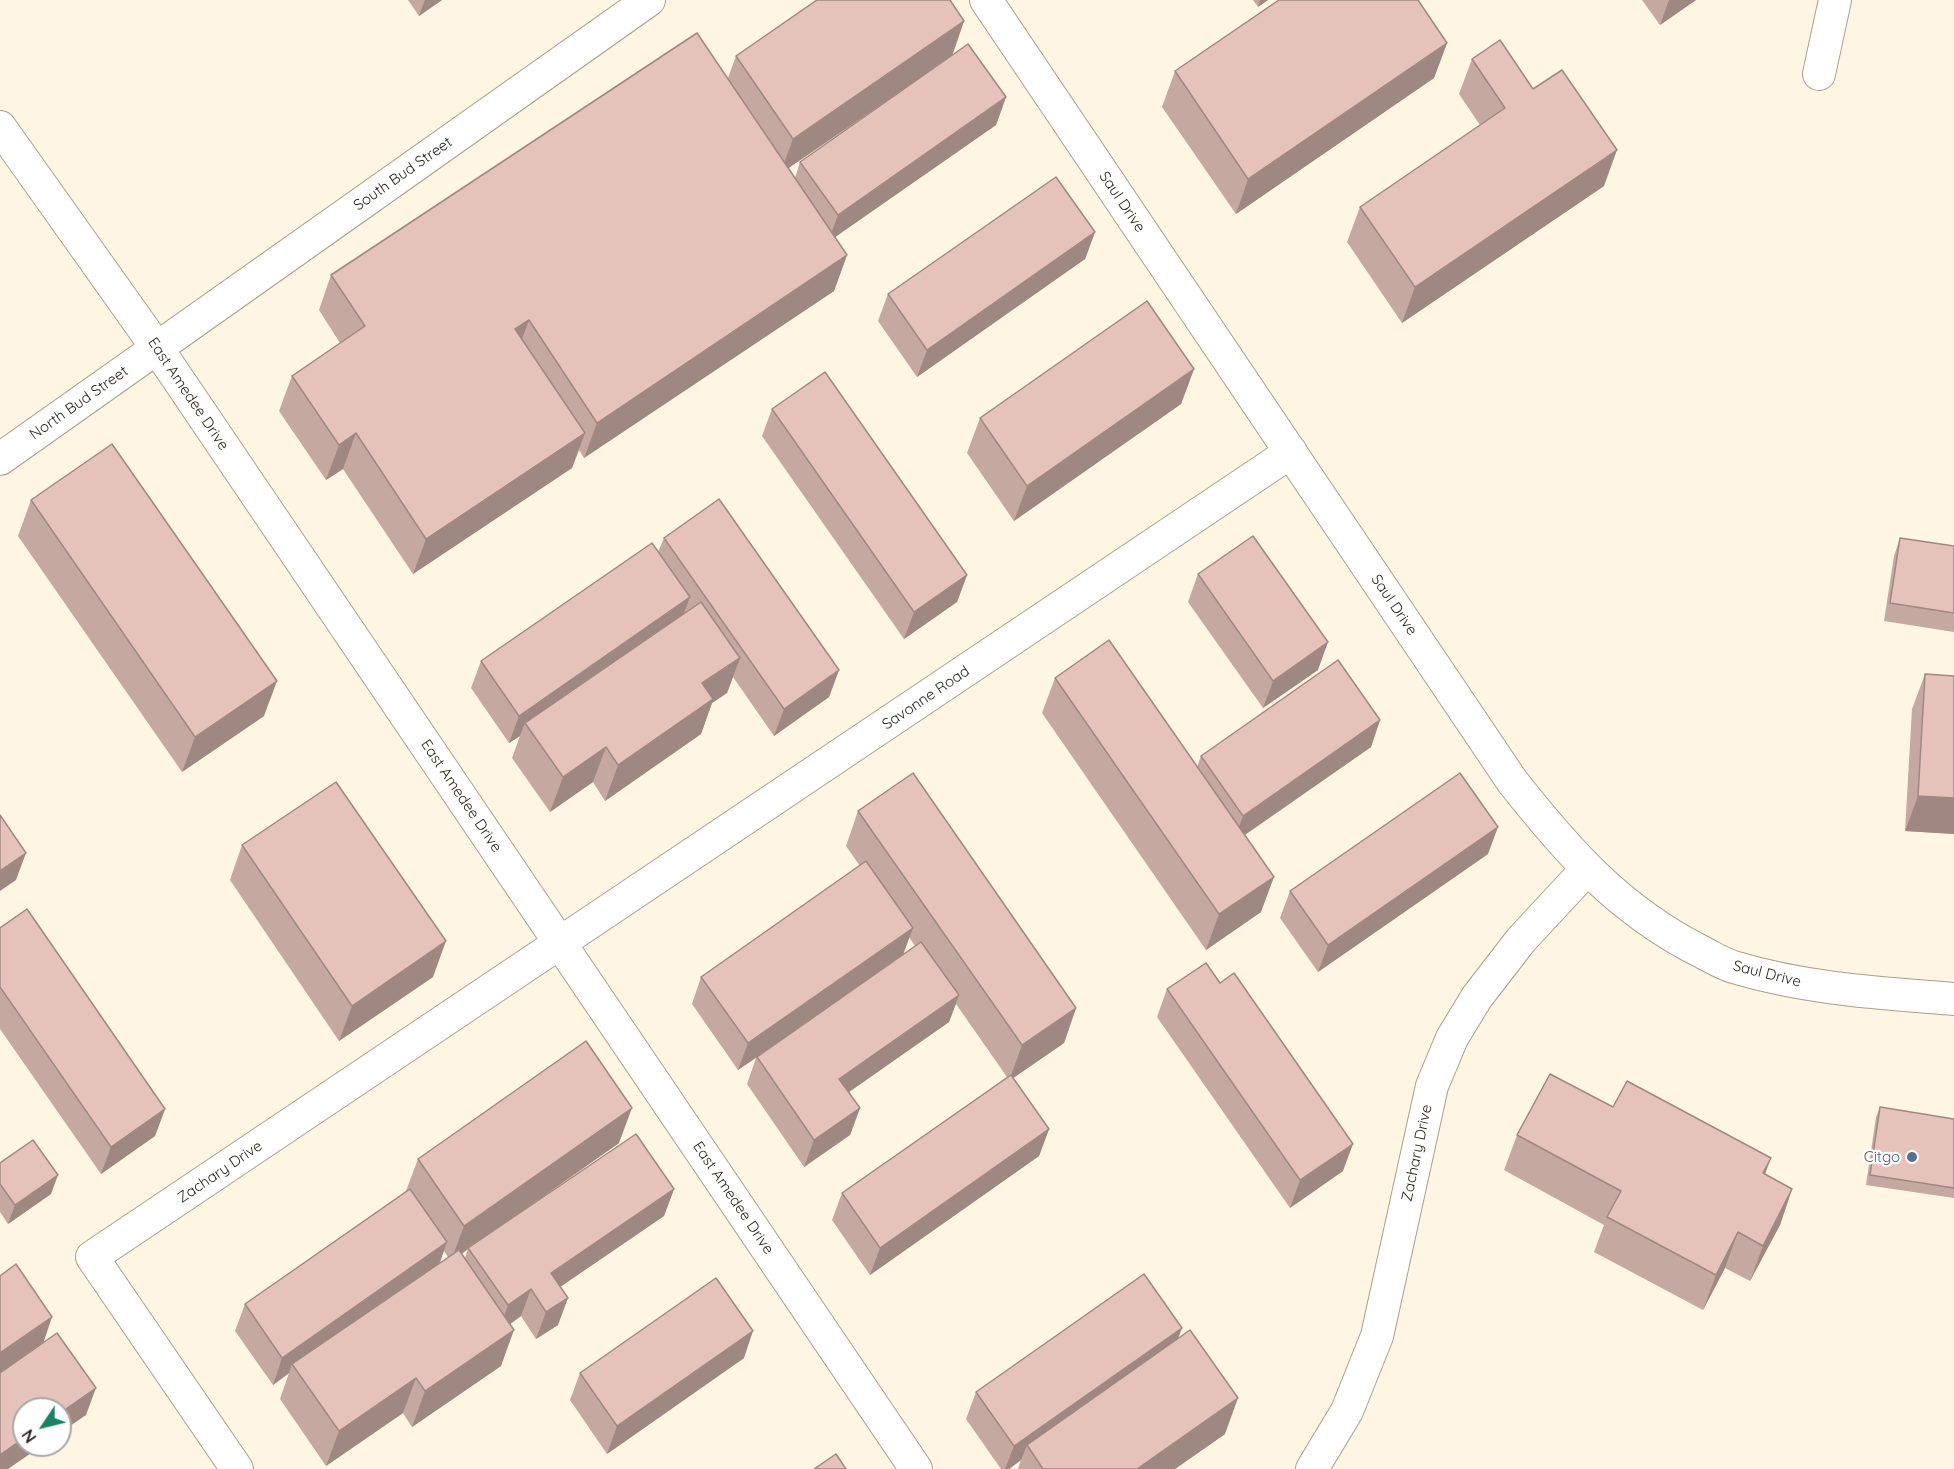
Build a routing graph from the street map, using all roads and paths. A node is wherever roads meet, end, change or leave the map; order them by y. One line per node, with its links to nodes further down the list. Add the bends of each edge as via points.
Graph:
1 (649, 0): 6 (street, South Bud Street)
2 (986, 0): 7 (street, Saul Drive)
3 (1834, 0): 4 (street)
4 (1819, 74)
5 (0, 127): 6 (street, East Amedee Drive)
6 (157, 348): 8 (street, North Bud Street); 10 (street, East Amedee Drive)
7 (1291, 452): 9 (street, Saul Drive, via 1512,781); 10 (street, Savonne Road)
8 (0, 459)
9 (1586, 870): 11 (street, Saul Drive, via 1642,917 1734,968 1784,980); 14 (street, Zachary Drive, via 1521,940 1477,997 1452,1038 1432,1086 1377,1336 1347,1411)
10 (561, 944): 12 (street, Zachary Drive, via 92,1257); 13 (street, East Amedee Drive)
11 (1954, 999)
12 (237, 1469)
13 (916, 1469)
14 (1312, 1469)

